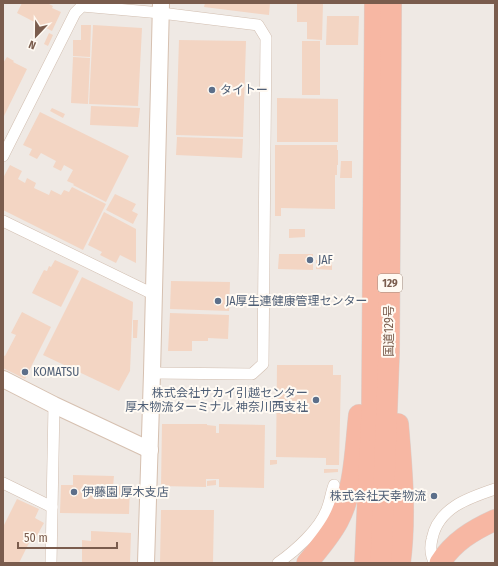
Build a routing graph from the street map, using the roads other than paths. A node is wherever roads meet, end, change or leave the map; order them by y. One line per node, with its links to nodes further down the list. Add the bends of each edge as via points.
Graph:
1 (375, 3): 7 (highway, 国道129号 / 129)
2 (391, 3): 8 (highway, 国道129号 / 129)
3 (161, 8): 4 (street, via 82,6 75,13); 6 (street); 9 (street, via 258,25 266,38 263,364 252,374)
4 (3, 156)
5 (3, 221): 6 (street)
6 (153, 294): 9 (street)
7 (373, 322): 21 (highway, via 349,494 338,521); 22 (highway, 国道129号 / 129)
8 (389, 352): 23 (highway, 国道129号 / 129); 24 (highway, via 402,468 403,517)
9 (152, 373): 12 (street)
10 (3, 379): 11 (street)
11 (54, 405): 12 (street); 16 (street)
12 (150, 450): 19 (street)
13 (3, 483): 16 (street)
14 (334, 485): 20 (street, via 323,518 312,533)
15 (495, 489): 25 (street, via 447,511 439,519 430,544 431,557)
16 (52, 507): 18 (street)
17 (495, 520): 26 (highway, via 471,532 450,549)
18 (51, 563)
19 (146, 563)
20 (278, 563)
21 (307, 563)
22 (365, 563)
23 (381, 563)
24 (400, 563)
25 (435, 563)
26 (440, 563)

